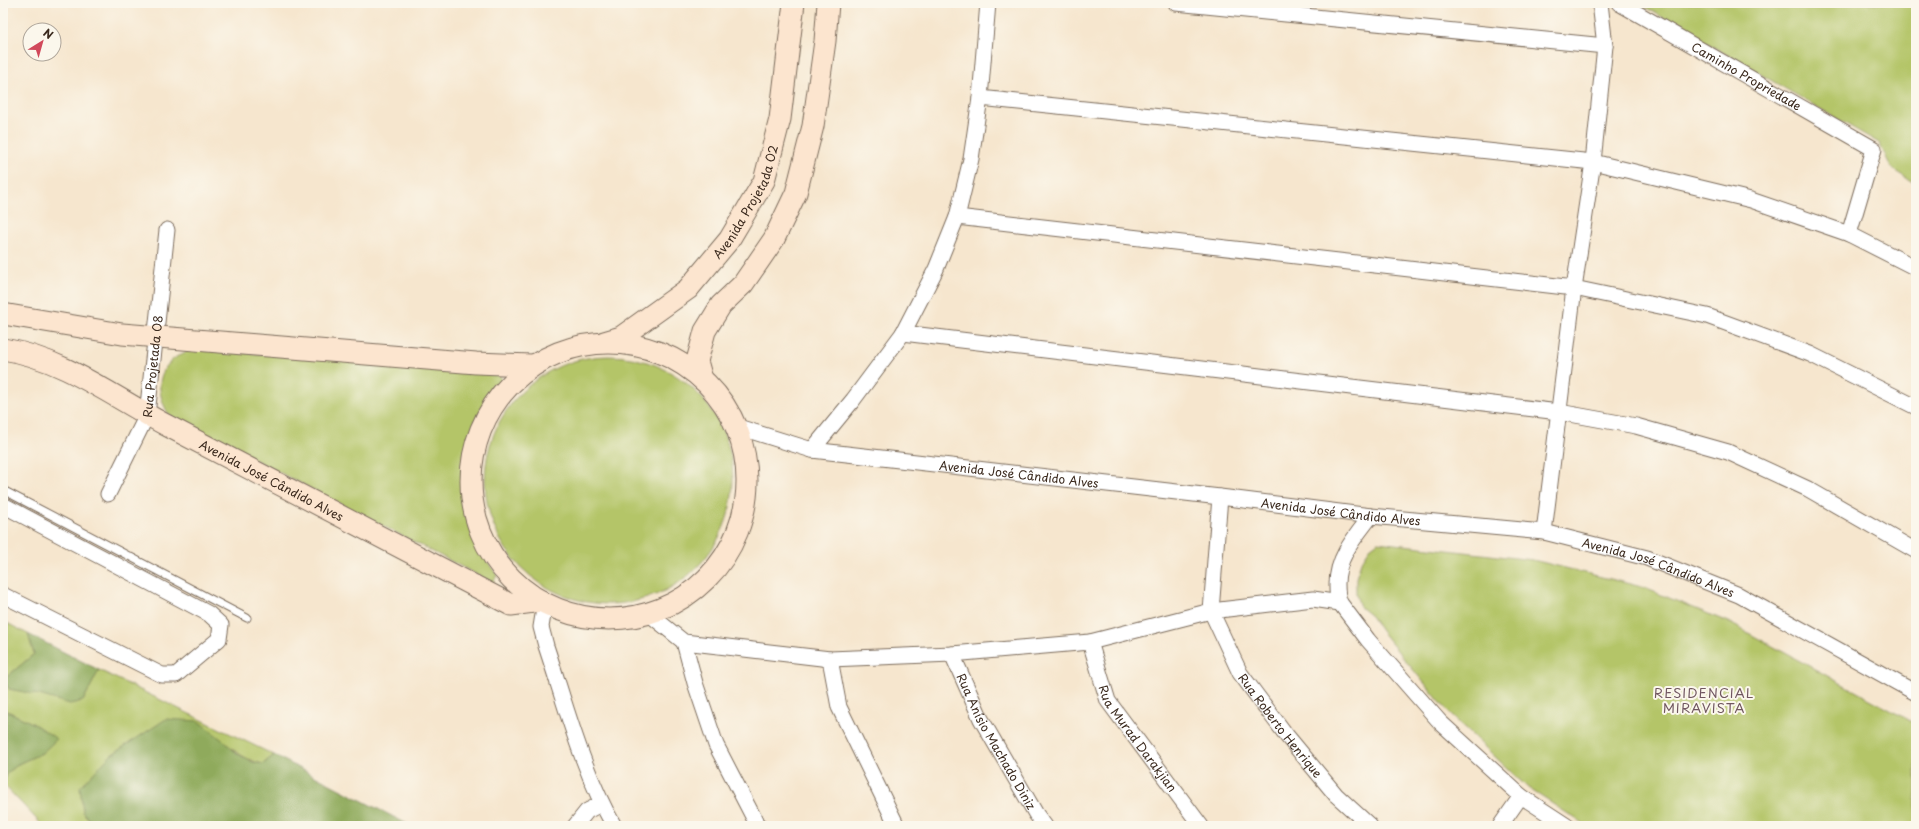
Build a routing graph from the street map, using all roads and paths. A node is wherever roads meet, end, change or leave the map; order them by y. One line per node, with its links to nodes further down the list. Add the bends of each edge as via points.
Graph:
1 (794, 3): 18 (street, Avenida Projetada 02, via 780,119 764,181 729,240 688,289 621,337)
2 (828, 3): 21 (street, via 813,126 796,193 774,239 743,284 721,305 705,332 697,361)
3 (988, 3): 8 (street)
4 (1176, 3): 7 (street)
5 (1600, 3): 7 (street)
6 (1619, 3): 12 (street, Caminho Propriedade, via 1874,149)
7 (1605, 46): 9 (street)
8 (980, 98): 9 (street); 10 (street, via 971,159)
9 (1593, 162): 12 (street, via 1751,200); 14 (street)
10 (957, 217): 14 (street); 16 (street, via 936,269)
11 (167, 230): 17 (street, Rua Projetada 08)
12 (1849, 234): 13 (street)
13 (1916, 268)
14 (1574, 288): 22 (street, via 1707,316 1810,354); 23 (street)
15 (3, 314): 17 (street, via 122,334)
16 (902, 333): 23 (street); 26 (street, via 853,400)
17 (156, 337): 20 (street, via 476,363); 24 (street, Rua Projetada 08)
18 (602, 343): 20 (street, via 566,350); 21 (street, via 626,344 656,351 683,365)
19 (3, 349): 24 (street, Avenida José Cândido Alves, via 18,351 58,364)
20 (532, 365): 35 (street, via 504,390 486,417 476,441 470,478 475,517 490,552 515,582)
21 (702, 379): 25 (street, via 715,393)
22 (1916, 408)
23 (1559, 412): 32 (street); 33 (street, via 1636,426 1728,452 1808,488)
24 (147, 415): 28 (street, Rua Projetada 08); 35 (street, Avenida José Cândido Alves, via 511,605)
25 (735, 426): 26 (street, Avenida José Cândido Alves); 38 (street, via 745,461 747,480 743,516 737,534 729,550 706,579 677,601)
26 (812, 450): 29 (street, Avenida José Cândido Alves)
27 (3, 490): 39 (lane)
28 (108, 494)
29 (1220, 497): 31 (street, Avenida José Cândido Alves); 37 (street)
30 (3, 505): 34 (street, via 209,614 221,625 219,639 176,675 162,675)
31 (1372, 516): 32 (street, Avenida José Cândido Alves); 36 (street, via 1344,554 1337,575 1337,597)
32 (1544, 532): 44 (street, Avenida José Cândido Alves, via 1647,558 1739,595)
33 (1916, 551)
34 (3, 596)
35 (543, 602): 38 (street, via 585,617 605,619); 46 (street, via 541,628 544,640)
36 (1340, 602): 37 (street, via 1313,598); 45 (street, via 1368,640 1440,722)
37 (1211, 611): 41 (street); 53 (street, Rua Roberto Henrique, via 1244,679 1331,789)
38 (648, 614): 40 (street)
39 (247, 618)
40 (684, 642): 43 (street); 49 (street, via 716,745)
41 (1090, 642): 42 (street); 52 (street, Rua Murad Darakjian, via 1108,701)
42 (952, 654): 43 (street); 51 (street, Rua Anísio Machado Diniz, via 981,719)
43 (830, 659): 50 (street, via 839,707)
44 (1916, 693)
45 (1521, 796): 54 (street); 55 (street)
46 (601, 804): 47 (street, via 587,811); 48 (street)
47 (575, 826)
48 (614, 826)
49 (758, 826)
50 (897, 826)
51 (1045, 826)
52 (1201, 826)
53 (1370, 826)
54 (1500, 826)
55 (1567, 826)

